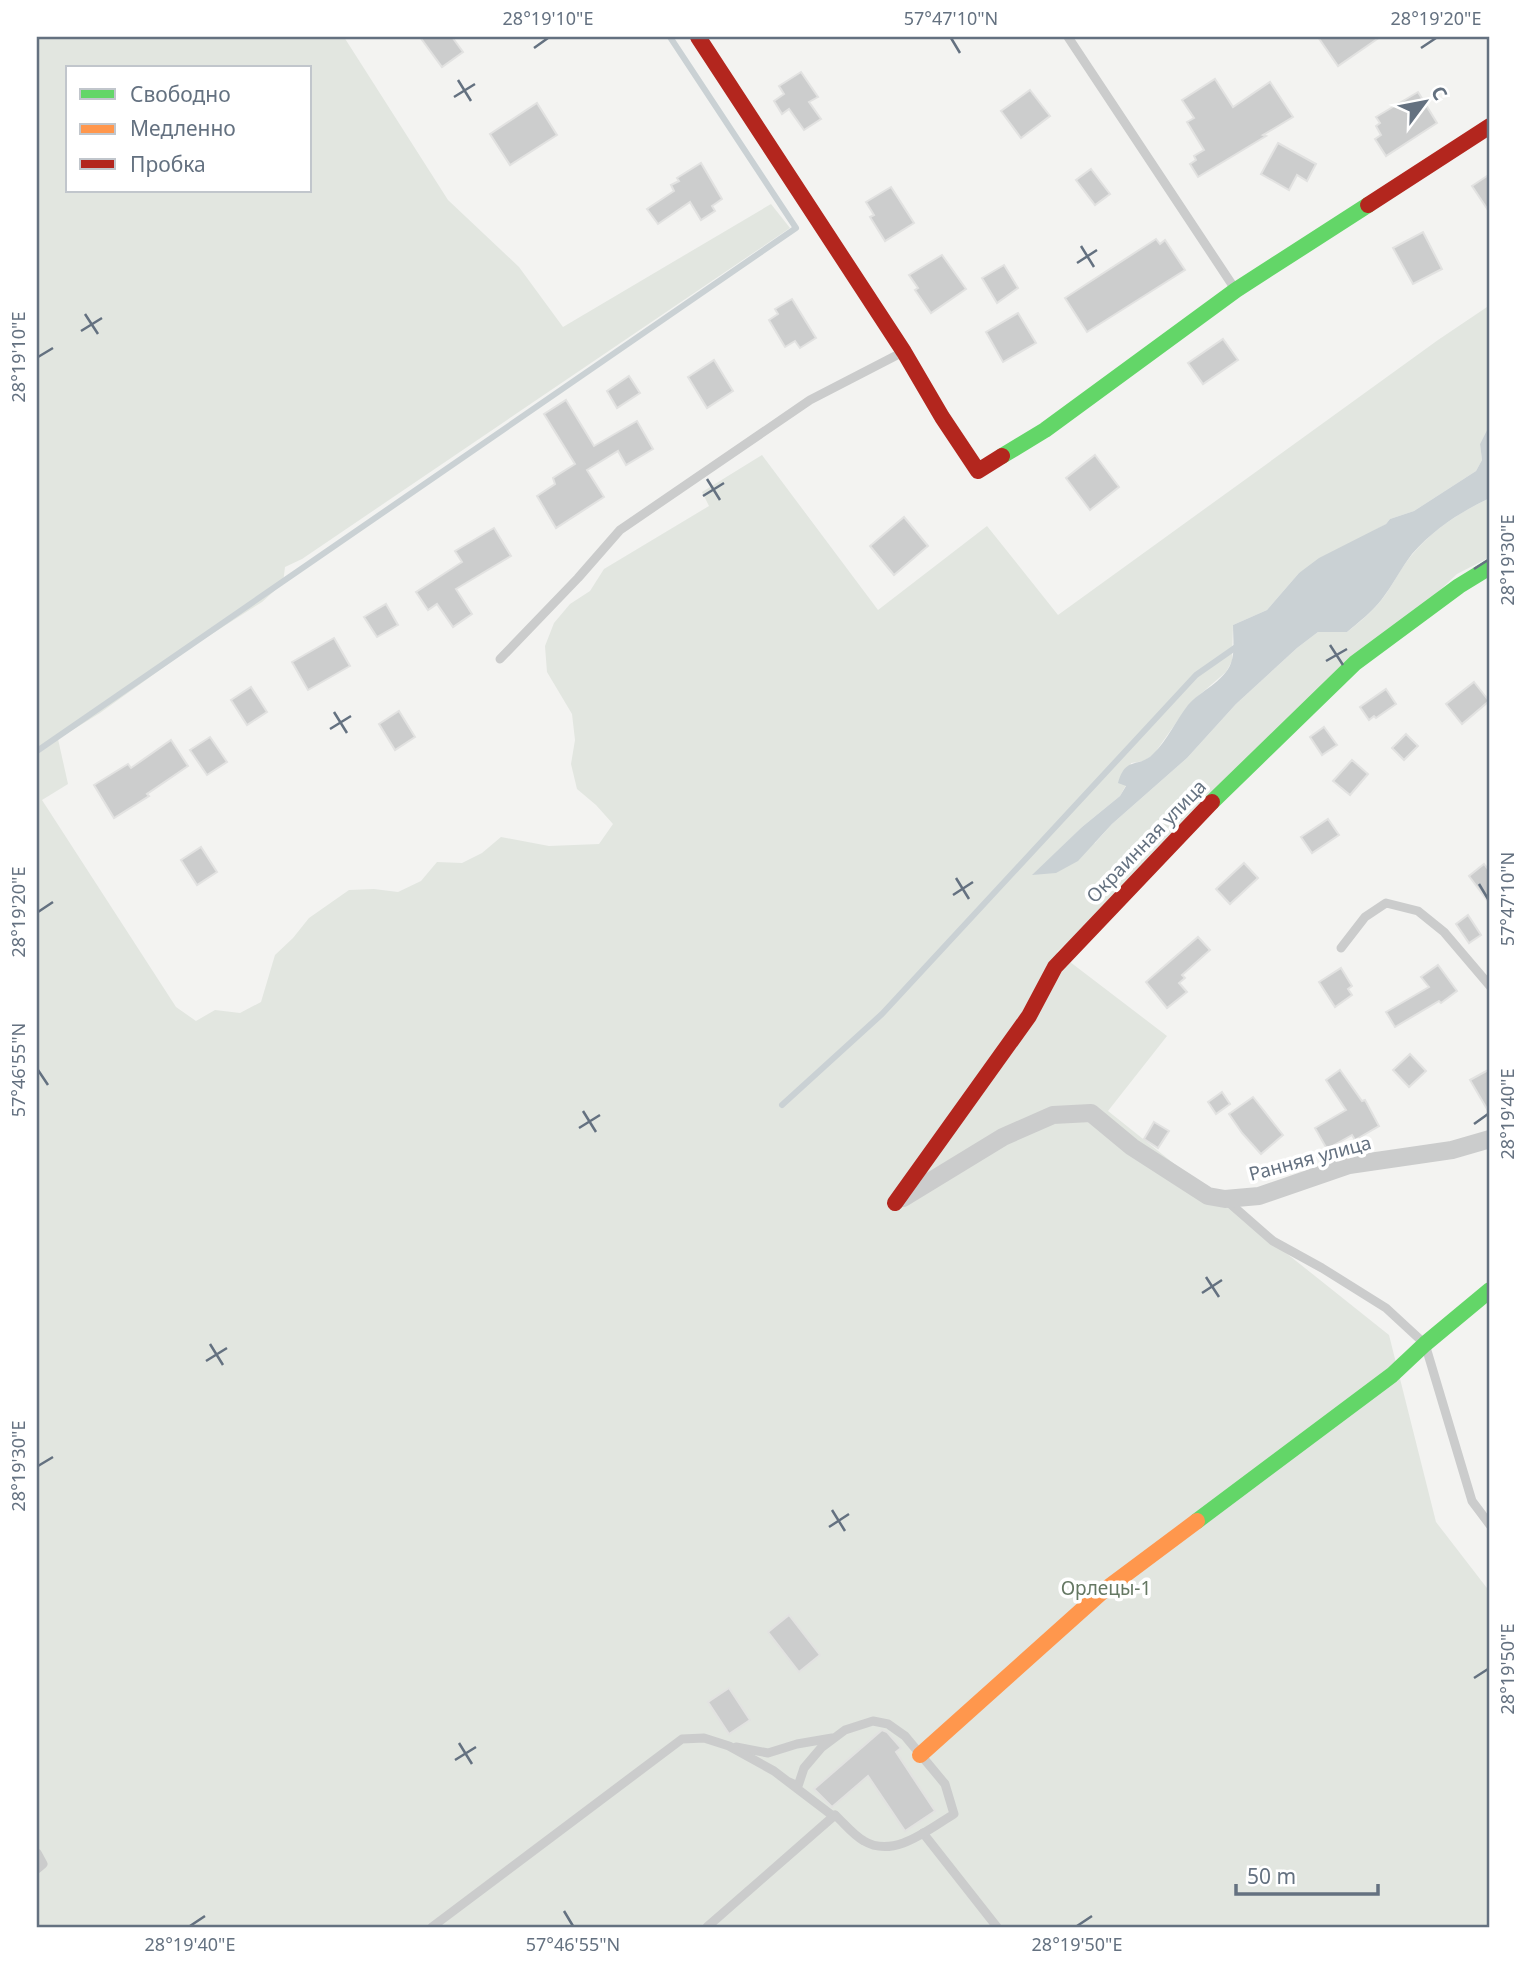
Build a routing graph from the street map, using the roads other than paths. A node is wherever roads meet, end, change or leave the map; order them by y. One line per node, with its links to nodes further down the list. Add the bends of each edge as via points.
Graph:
1 (698, 37): 5 (street)
2 (1068, 37): 4 (lane)
3 (1490, 126): 4 (street)
4 (1236, 290): 5 (street, via 1045,430 978,471)
5 (904, 352): 7 (lane, via 810,400 620,530)
6 (1490, 567): 12 (street, Окраинная улица, via 1355,663 1230,784 1055,967 1029,1016)
7 (500, 659)
8 (1341, 947): 9 (lane, via 1365,917 1386,903 1418,911 1444,932)
9 (1490, 986)
10 (1490, 1139): 11 (street, Ранняя улица, via 1452,1150 1349,1166 1259,1196)
11 (1225, 1199): 12 (street, Ранняя улица, via 1208,1196 1132,1147 1091,1113 1053,1115 1003,1137); 14 (lane, via 1273,1241 1386,1308)
12 (895, 1203)
13 (1490, 1290): 14 (street)
14 (1425, 1344): 15 (lane, via 1472,1500); 18 (street, via 1392,1375 1102,1592)
15 (1490, 1525)
16 (833, 1738): 17 (lane, via 768,1753); 18 (lane, via 873,1721 888,1724 905,1736); 19 (lane, via 804,1768 798,1786)
17 (729, 1746): 19 (lane); 24 (lane, via 704,1738 682,1739)
18 (920, 1755): 21 (lane, via 945,1784 954,1814)
19 (787, 1781): 20 (lane)
20 (835, 1815): 21 (lane, via 863,1841 882,1847); 25 (lane)
21 (923, 1833): 26 (lane)
22 (37, 1853): 23 (lane, via 43,1864)
23 (37, 1869)
24 (432, 1927)
25 (708, 1927)
26 (997, 1927)

